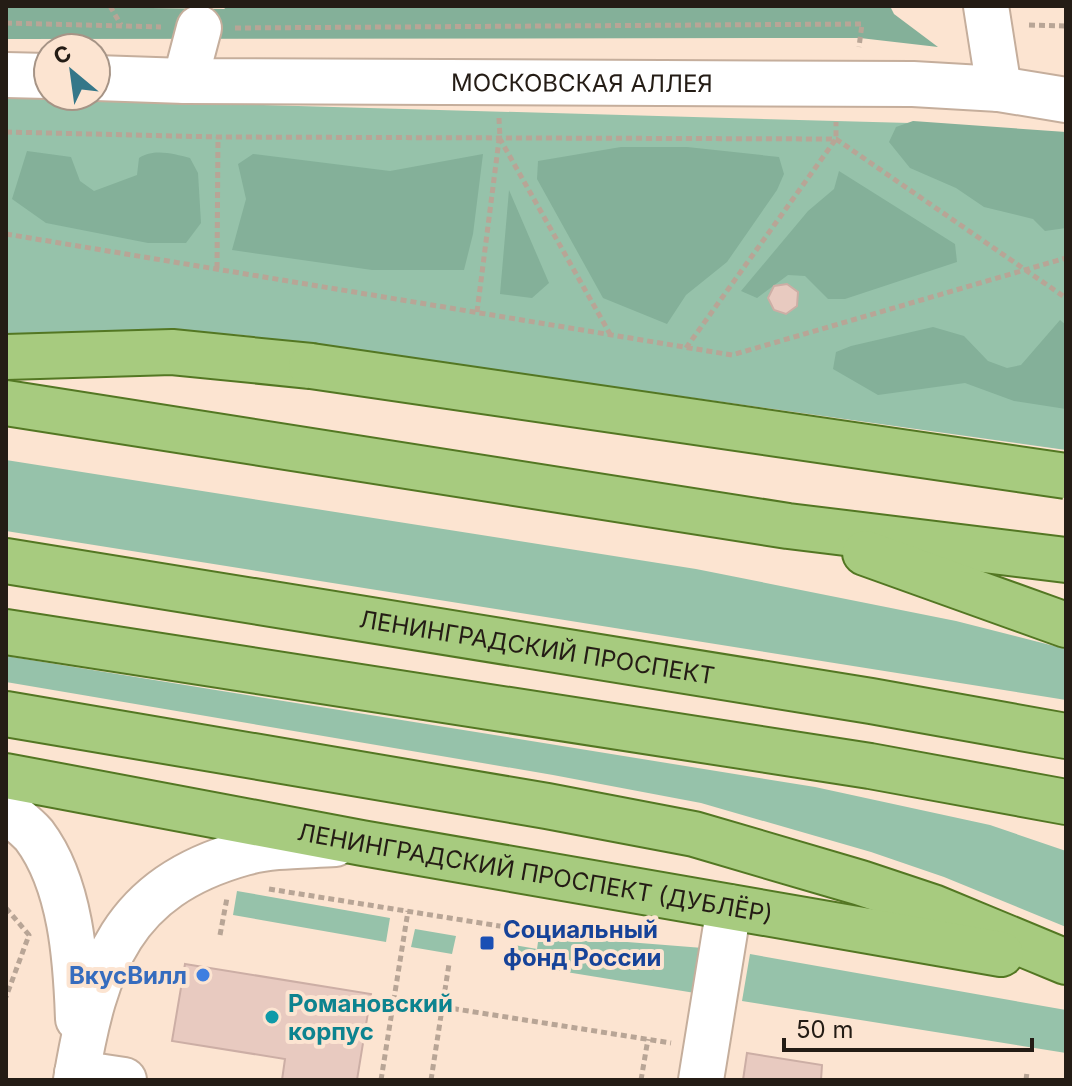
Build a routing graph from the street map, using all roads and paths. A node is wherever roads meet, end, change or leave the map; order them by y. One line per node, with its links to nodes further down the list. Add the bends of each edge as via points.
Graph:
1 (110, 6): 5 (path)
2 (986, 6): 13 (street)
3 (6, 23): 5 (path)
4 (1029, 25): 6 (path)
5 (122, 26): 7 (path)
6 (1066, 26)
7 (199, 28): 8 (path, via 862,24); 12 (street)
8 (858, 55)
9 (6, 75): 10 (street)
10 (32, 76)
11 (112, 79): 12 (street, МОСКОВСКАЯ АЛЛЕЯ)
12 (185, 81): 13 (street, МОСКОВСКАЯ АЛЛЕЯ, via 913,84)
13 (999, 89): 14 (street, МОСКОВСКАЯ АЛЛЕЯ)
14 (1066, 100)
15 (500, 108): 19 (path)
16 (836, 113): 20 (path)
17 (6, 132): 18 (path)
18 (218, 137): 19 (path); 23 (path)
19 (500, 139): 20 (path); 26 (path); 27 (path)
20 (836, 139): 24 (path); 28 (path)
21 (6, 234): 23 (path)
22 (1066, 258): 24 (path)
23 (217, 268): 26 (path)
24 (1028, 270): 25 (path); 28 (path, via 732,355)
25 (1066, 298)
26 (477, 312): 27 (path)
27 (611, 335): 28 (path)
28 (686, 348)
29 (6, 357): 31 (main road, bridge, via 172,352 311,366)
30 (6, 403): 32 (main road)
31 (1066, 476)
32 (788, 526): 33 (main road); 35 (main road)
33 (1066, 560)
34 (6, 561): 38 (main road, ЛЕНИНГРАДСКИЙ ПРОСПЕКТ)
35 (1066, 625)
36 (6, 632): 39 (main road)
37 (6, 714): 54 (main road, via 694,834 861,883)
38 (1066, 736)
39 (870, 766): 41 (main road); 43 (main road, via 958,791)
40 (6, 776): 44 (main road, ЛЕНИНГРАДСКИЙ ПРОСПЕКТ (ДУБЛЁР))
41 (1066, 802)
42 (6, 810): 60 (street, via 33,835 56,877 71,928)
43 (1066, 834)
44 (362, 843): 47 (main road, ЛЕНИНГРАДСКИЙ ПРОСПЕКТ (ДУБЛЁР)); 60 (street, via 247,852 195,870 150,899 113,947 95,990)
45 (257, 887): 49 (path)
46 (229, 890): 51 (path)
47 (729, 907): 52 (main road, ЛЕНИНГРАДСКИЙ ПРОСПЕКТ (ДУБЛЁР)); 59 (street)
48 (6, 908): 56 (path, via 29,935)
49 (408, 911): 50 (path); 63 (path)
50 (537, 932)
51 (220, 935)
52 (995, 953): 54 (main road, ЛЕНИНГРАДСКИЙ ПРОСПЕКТ (ДУБЛЁР)); 55 (main road)
53 (449, 964): 57 (path)
54 (1066, 964)
55 (1066, 981)
56 (6, 997)
57 (443, 1007): 58 (path); 64 (path)
58 (648, 1039): 59 (path); 65 (path)
59 (704, 1064)
60 (77, 1070): 62 (street)
61 (1027, 1072): 66 (path)
62 (124, 1080)
63 (381, 1080)
64 (431, 1080)
65 (641, 1080)
66 (1026, 1080)

